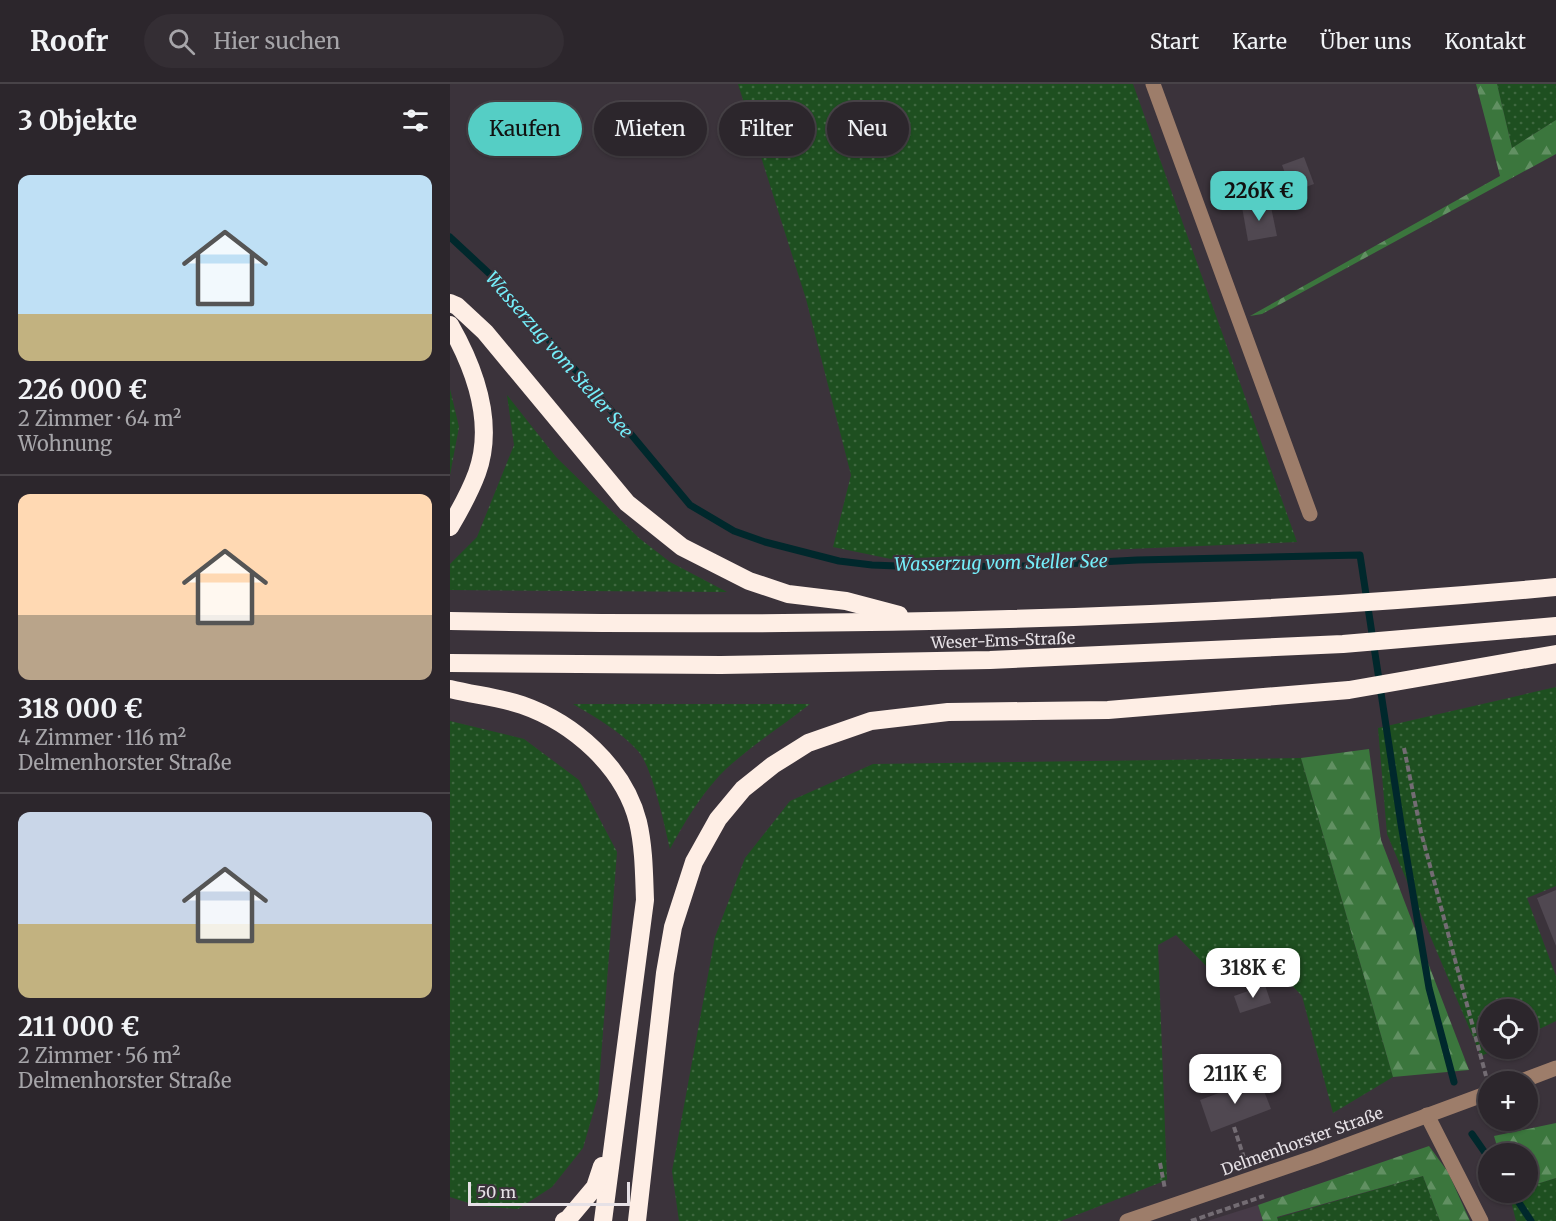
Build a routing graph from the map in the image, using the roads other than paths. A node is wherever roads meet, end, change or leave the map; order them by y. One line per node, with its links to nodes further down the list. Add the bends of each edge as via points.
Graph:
1 (1154, 84): 4 (street)
2 (450, 303): 8 (highway, via 485,332 627,503 682,547 749,581 788,594 846,601)
3 (450, 326): 5 (highway, via 470,364 485,433 478,471)
4 (1310, 514)
5 (450, 527)
6 (1556, 586): 8 (highway, Weser-Ems-Straße, via 1096,617)
7 (450, 621): 8 (highway, Weser-Ems-Straße, via 659,625)
8 (922, 621)
9 (1556, 626): 11 (highway, Weser-Ems-Straße, via 1343,644 990,660 698,665)
10 (1556, 654): 20 (highway, via 1349,690 1108,710 948,712 871,721 808,743 743,789 718,819 694,862 673,927 665,974)
11 (450, 663)
12 (450, 689): 17 (highway, via 524,706 556,720 583,739 615,774 638,822 645,900)
13 (1556, 1068): 14 (street)
14 (1538, 1075)
15 (1478, 1097): 16 (street, Delmenhorster Straße)
16 (1427, 1115): 21 (street, Delmenhorster Straße); 22 (street)
17 (612, 1156): 18 (highway, via 600,1168 595,1187); 19 (highway)
18 (564, 1221)
19 (603, 1221)
20 (636, 1221)
21 (1127, 1221)
22 (1481, 1221)

